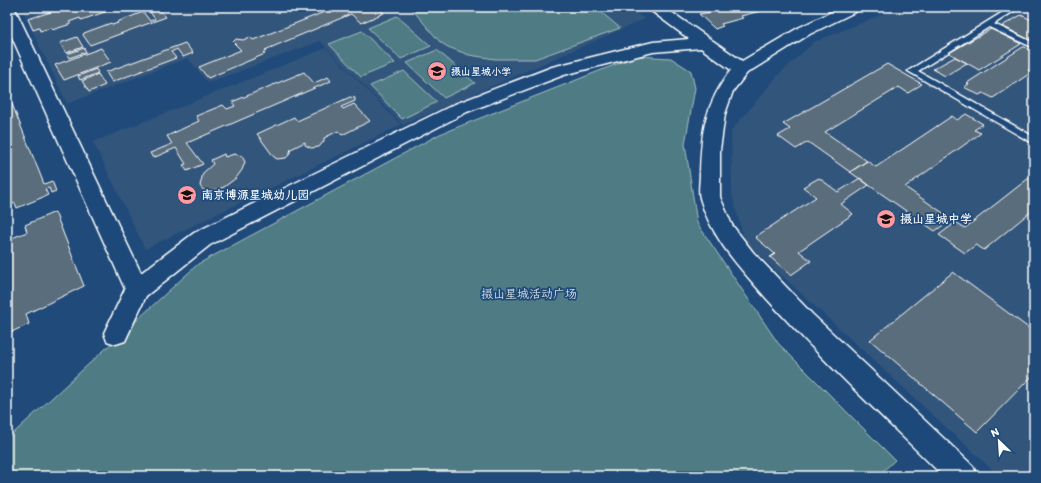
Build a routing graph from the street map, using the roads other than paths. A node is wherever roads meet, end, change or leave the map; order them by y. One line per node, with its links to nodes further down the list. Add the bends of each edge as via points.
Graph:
1 (654, 7): 6 (street)
2 (854, 7): 8 (street, via 804,31)
3 (1016, 7): 5 (lane)
4 (7, 9): 10 (street)
5 (988, 24): 7 (lane); 9 (lane, via 912,71)
6 (705, 42): 8 (street); 10 (street, via 653,47 558,71 462,108 202,239)
7 (1034, 46)
8 (741, 69): 12 (street, via 725,90 716,114 710,150 710,197 724,229 745,258 803,322)
9 (1034, 141)
10 (137, 289): 11 (street)
11 (116, 333)
12 (963, 476)

